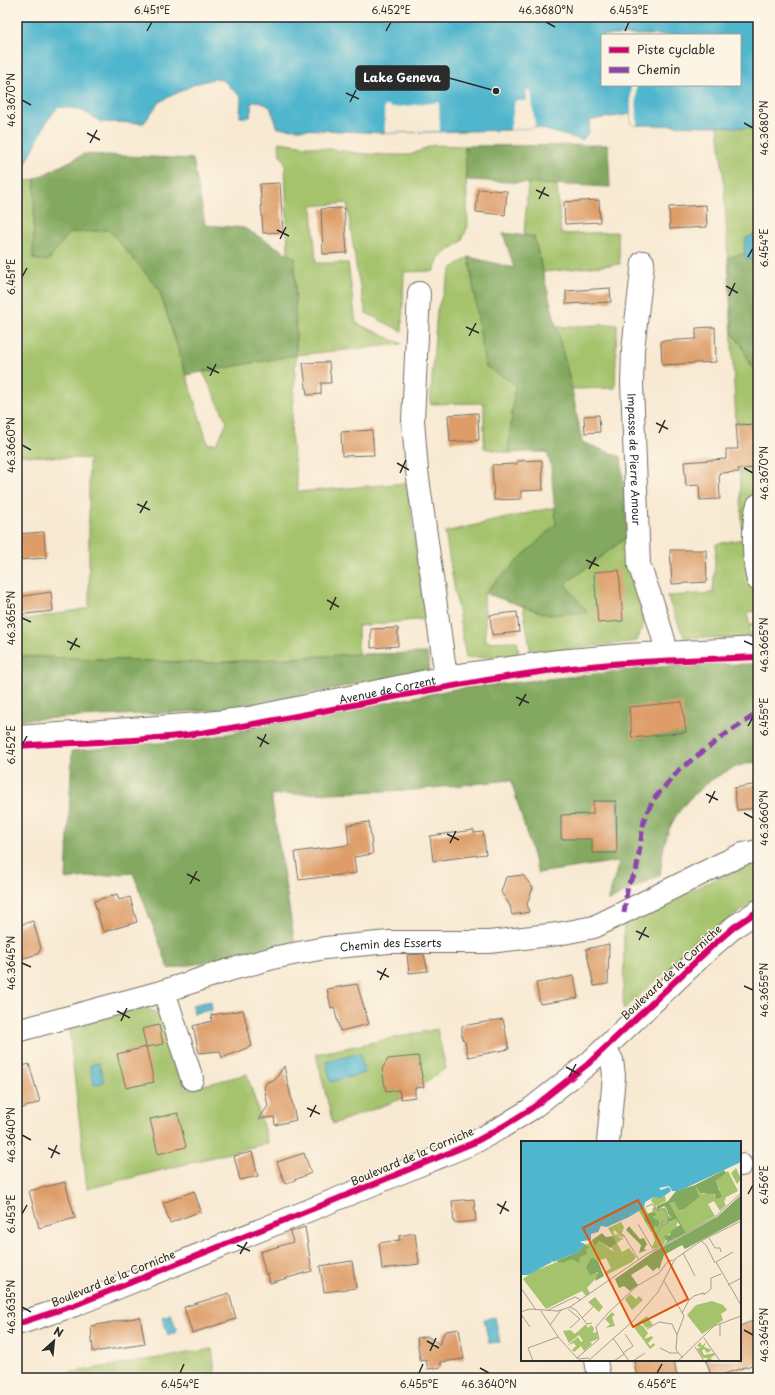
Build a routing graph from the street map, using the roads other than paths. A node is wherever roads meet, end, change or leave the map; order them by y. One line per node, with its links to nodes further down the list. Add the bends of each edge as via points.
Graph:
1 (643, 262): 6 (street, Impasse de Pierre Amour, via 633,349 632,384 639,565 656,611 664,640)
2 (419, 293): 7 (street, via 413,420 417,471)
3 (758, 505): 4 (street, via 755,516)
4 (758, 580)
5 (758, 648): 6 (street, Avenue de Corzent)
6 (664, 653): 7 (street, Avenue de Corzent, via 572,659)
7 (446, 677): 8 (street, Avenue de Corzent, via 249,718)
8 (17, 737)
9 (758, 851): 11 (street, Chemin des Esserts, via 743,854 717,866 594,927 489,942 389,942 325,948 270,959)
10 (758, 911): 13 (street, Boulevard de la Corniche, via 710,948)
11 (164, 991): 12 (street, Chemin des Esserts); 14 (street)
12 (17, 1031)
13 (605, 1048): 15 (street, via 612,1060 614,1076); 16 (street, Boulevard de la Corniche, via 531,1109 473,1143 75,1306)
14 (192, 1079)
15 (608, 1141)
16 (17, 1324)
17 (596, 1361): 18 (street)
18 (599, 1378)

